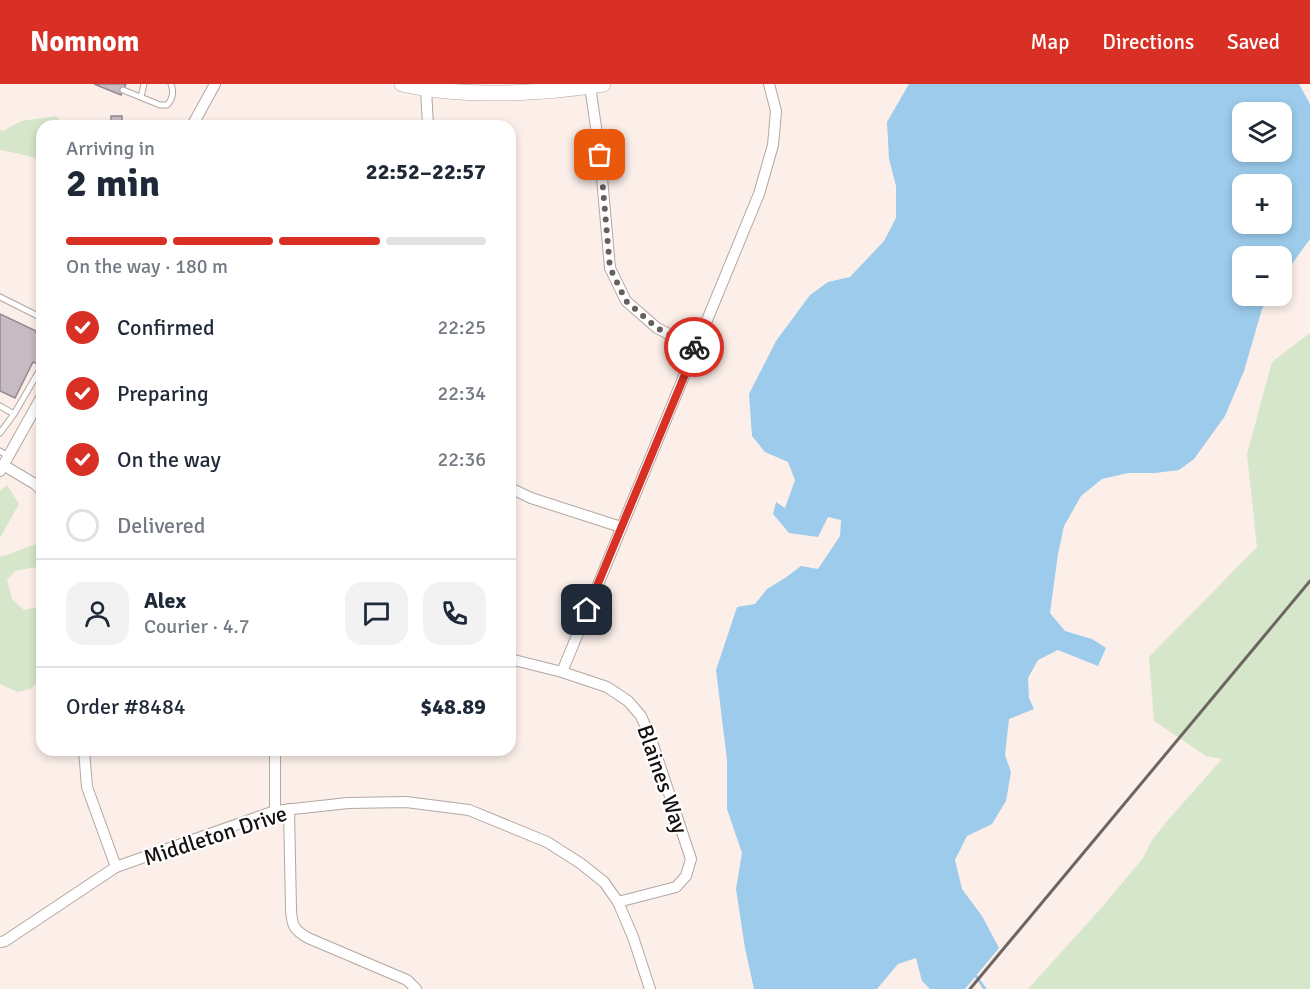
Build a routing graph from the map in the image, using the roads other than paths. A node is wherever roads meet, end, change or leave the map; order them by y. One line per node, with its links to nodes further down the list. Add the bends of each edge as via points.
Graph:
1 (144, 84): 9 (lane)
2 (171, 84): 9 (lane, via 173,94 167,105)
3 (216, 84): 10 (street)
4 (402, 84): 7 (main road)
5 (769, 84): 14 (street, via 776,111 773,145 759,194)
6 (596, 85): 7 (main road, via 513,93); 14 (street, via 610,268 626,301 657,328)
7 (426, 89): 11 (street)
8 (123, 90): 9 (lane)
9 (141, 97)
10 (195, 120)
11 (428, 120)
12 (0, 297): 13 (lane)
13 (36, 315)
14 (696, 348): 23 (street)
15 (36, 376): 18 (lane)
16 (0, 406): 18 (lane)
17 (36, 406): 20 (street)
18 (14, 414): 19 (lane)
19 (0, 433)
20 (2, 464): 21 (street)
21 (36, 485)
22 (516, 491): 23 (street)
23 (621, 527): 25 (street)
24 (516, 660): 25 (street, Blaines Way)
25 (562, 672): 31 (street, Blaines Way, via 607,687 641,716 691,859 686,876 676,887)
26 (84, 756): 30 (street, via 87,787)
27 (275, 756): 29 (street)
28 (289, 809): 29 (street, Middleton Drive); 31 (street, Middleton Drive, via 406,802 469,810 547,842 604,882); 33 (street, via 291,910 297,932 407,980)
29 (275, 811): 30 (street, Middleton Drive)
30 (116, 867): 32 (street, Middleton Drive)
31 (618, 902): 34 (street, Middleton Drive)
32 (0, 942)
33 (416, 989)
34 (650, 989)

